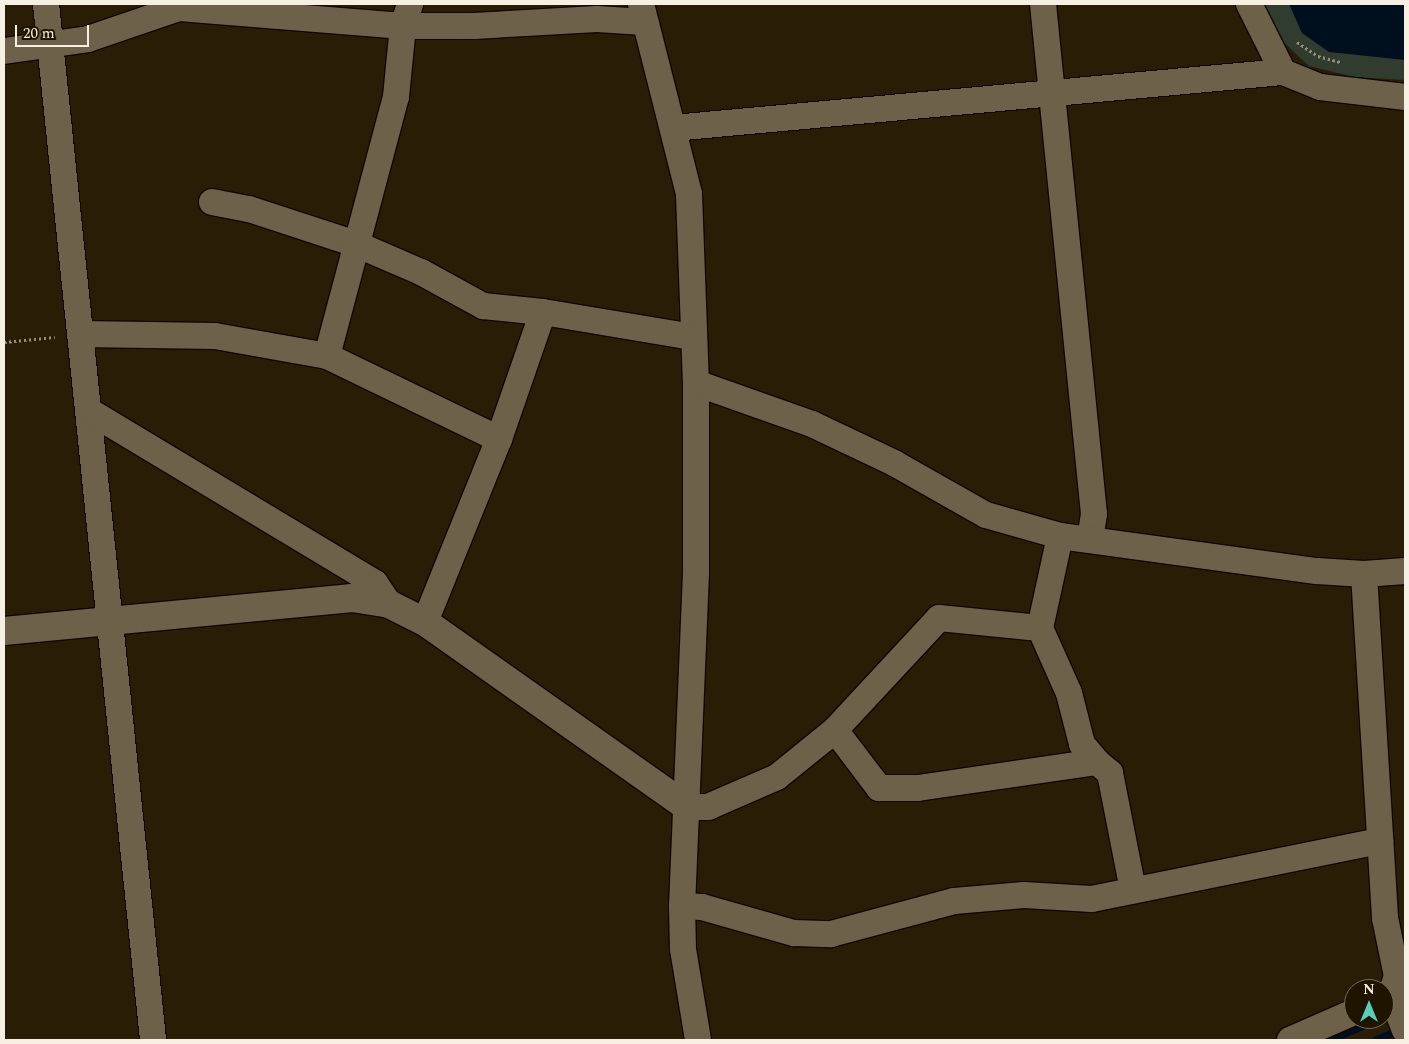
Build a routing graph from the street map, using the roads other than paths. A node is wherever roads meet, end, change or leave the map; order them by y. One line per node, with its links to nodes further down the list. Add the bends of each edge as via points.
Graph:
1 (46, 4): 7 (street)
2 (1043, 4): 10 (street)
3 (1250, 4): 9 (street)
4 (180, 6): 6 (street); 7 (street, via 88,39)
5 (642, 13): 6 (street, via 483,26); 12 (street)
6 (406, 15): 14 (street, via 396,97)
7 (50, 46): 8 (street); 16 (street)
8 (4, 51)
9 (1283, 72): 10 (street); 11 (street, via 1320,86)
10 (1052, 96): 12 (street); 23 (street, via 1094,514)
11 (1405, 97)
12 (673, 128): 17 (street, via 689,194)
13 (212, 202): 14 (street, via 249,209)
14 (356, 244): 15 (street, via 421,272 483,306); 18 (street)
15 (543, 312): 17 (street); 21 (street)
16 (81, 334): 18 (street, via 215,336); 20 (street)
17 (692, 337): 19 (street)
18 (327, 356): 21 (street)
19 (696, 383): 22 (street, via 812,424 894,463 986,515); 33 (street, via 696,573)
20 (89, 411): 26 (street, via 375,583); 27 (street)
21 (499, 439): 28 (street)
22 (1060, 536): 23 (street); 29 (street)
23 (1090, 538): 25 (street, via 1317,572)
24 (1405, 571): 25 (street)
25 (1364, 574): 34 (street)
26 (389, 604): 27 (street, via 352,598); 28 (street)
27 (111, 621): 30 (street); 41 (street)
28 (425, 622): 33 (street)
29 (1040, 628): 31 (street, via 939,618); 32 (street, via 1069,693 1082,744)
30 (4, 631)
31 (835, 730): 32 (street, via 879,788 918,788); 33 (street, via 777,777 708,807)
32 (1097, 762): 35 (street, via 1110,773)
33 (687, 807): 36 (street)
34 (1380, 841): 35 (street); 37 (street, via 1385,918 1396,976)
35 (1133, 890): 36 (street, via 1092,899 1024,895 954,901 831,934 794,933 702,907)
36 (682, 906): 42 (street, via 683,949)
37 (1394, 980)
38 (1394, 1009): 40 (street)
39 (1344, 1016): 43 (street)
40 (1403, 1026)
41 (153, 1040)
42 (698, 1040)
43 (1290, 1040)

